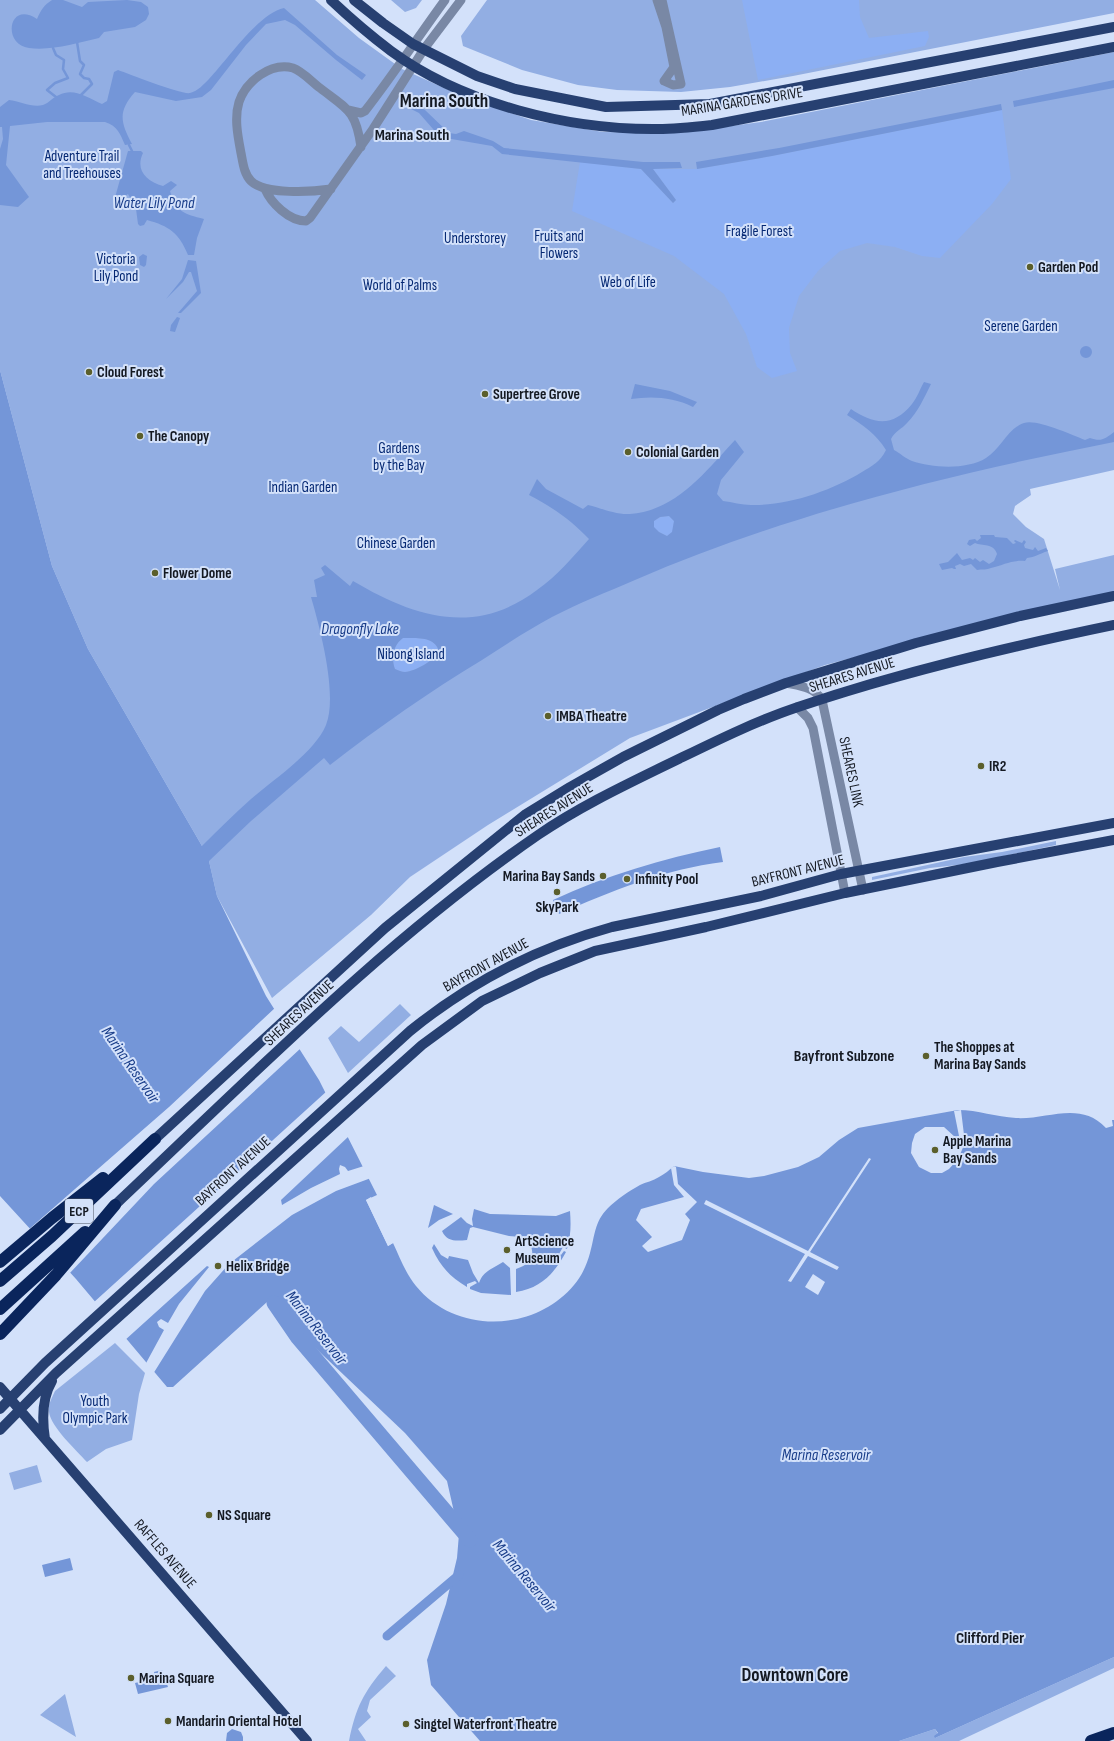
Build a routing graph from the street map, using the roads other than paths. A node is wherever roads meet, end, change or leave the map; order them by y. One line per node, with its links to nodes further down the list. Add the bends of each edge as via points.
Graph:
1 (331, 0): 11 (main road, MARINA GARDENS DRIVE)
2 (354, 0): 8 (main road, MARINA GARDENS DRIVE)
3 (445, 0): 8 (street)
4 (461, 0): 10 (street)
5 (657, 0): 6 (street, via 666,27 674,67 664,81 673,85 681,84)
6 (662, 0)
7 (1114, 27): 10 (main road, MARINA GARDENS DRIVE, via 710,104 683,106 606,107 515,89 477,76)
8 (413, 44): 10 (main road, MARINA GARDENS DRIVE); 11 (street)
9 (1114, 47): 12 (main road, MARINA GARDENS DRIVE, via 712,125 658,129 603,127 516,110 457,89)
10 (424, 49): 12 (street)
11 (403, 58): 12 (main road, MARINA GARDENS DRIVE); 13 (street, via 366,111 361,113)
12 (414, 65): 14 (street)
13 (348, 110): 14 (street, via 355,119); 15 (street, via 294,68 273,67 254,79 239,102 237,133 244,170 251,181)
14 (361, 147): 16 (street)
15 (265, 189): 16 (street); 16 (street, via 278,207 297,220 303,221 310,218)
16 (331, 189)
17 (1114, 596): 19 (main road, SHEARES AVENUE, via 916,642)
18 (1114, 625): 20 (main road, SHEARES AVENUE, via 925,668)
19 (786, 683): 20 (street, via 811,689); 28 (main road, SHEARES AVENUE, via 744,698 623,757 520,819 385,928)
20 (822, 700): 21 (main road, SHEARES AVENUE); 24 (street, SHEARES LINK)
21 (797, 707): 25 (street, SHEARES LINK, via 808,718 813,728); 29 (main road, SHEARES AVENUE, via 731,734 582,808 539,835 398,942)
22 (1114, 823): 24 (main road, BAYFRONT AVENUE)
23 (1114, 840): 26 (main road, BAYFRONT AVENUE)
24 (859, 871): 25 (main road, BAYFRONT AVENUE); 26 (street, SHEARES LINK)
25 (841, 874): 27 (street, SHEARES LINK); 36 (main road, BAYFRONT AVENUE, via 761,896 588,933 535,954 474,985 410,1031 45,1363)
26 (863, 890): 27 (main road, BAYFRONT AVENUE)
27 (845, 893): 34 (main road, BAYFRONT AVENUE, via 595,951 540,973 482,1001 422,1045)
28 (155, 1139): 30 (highway, via 52,1218); 31 (highway, ECP)
29 (115, 1205): 32 (highway, ECP); 33 (highway, via 66,1265)
30 (0, 1262)
31 (0, 1281)
32 (0, 1309)
33 (0, 1334)
34 (56, 1374): 38 (main road, BAYFRONT AVENUE); 40 (main road, via 46,1395)
35 (0, 1387): 36 (main road, RAFFLES AVENUE)
36 (10, 1399): 37 (main road, BAYFRONT AVENUE); 38 (main road, RAFFLES AVENUE)
37 (0, 1409)
38 (20, 1410): 39 (main road, BAYFRONT AVENUE); 40 (main road, RAFFLES AVENUE)
39 (0, 1430)
40 (45, 1439): 42 (main road, RAFFLES AVENUE)
41 (1114, 1733): 43 (highway)
42 (307, 1741)
43 (1091, 1741)

